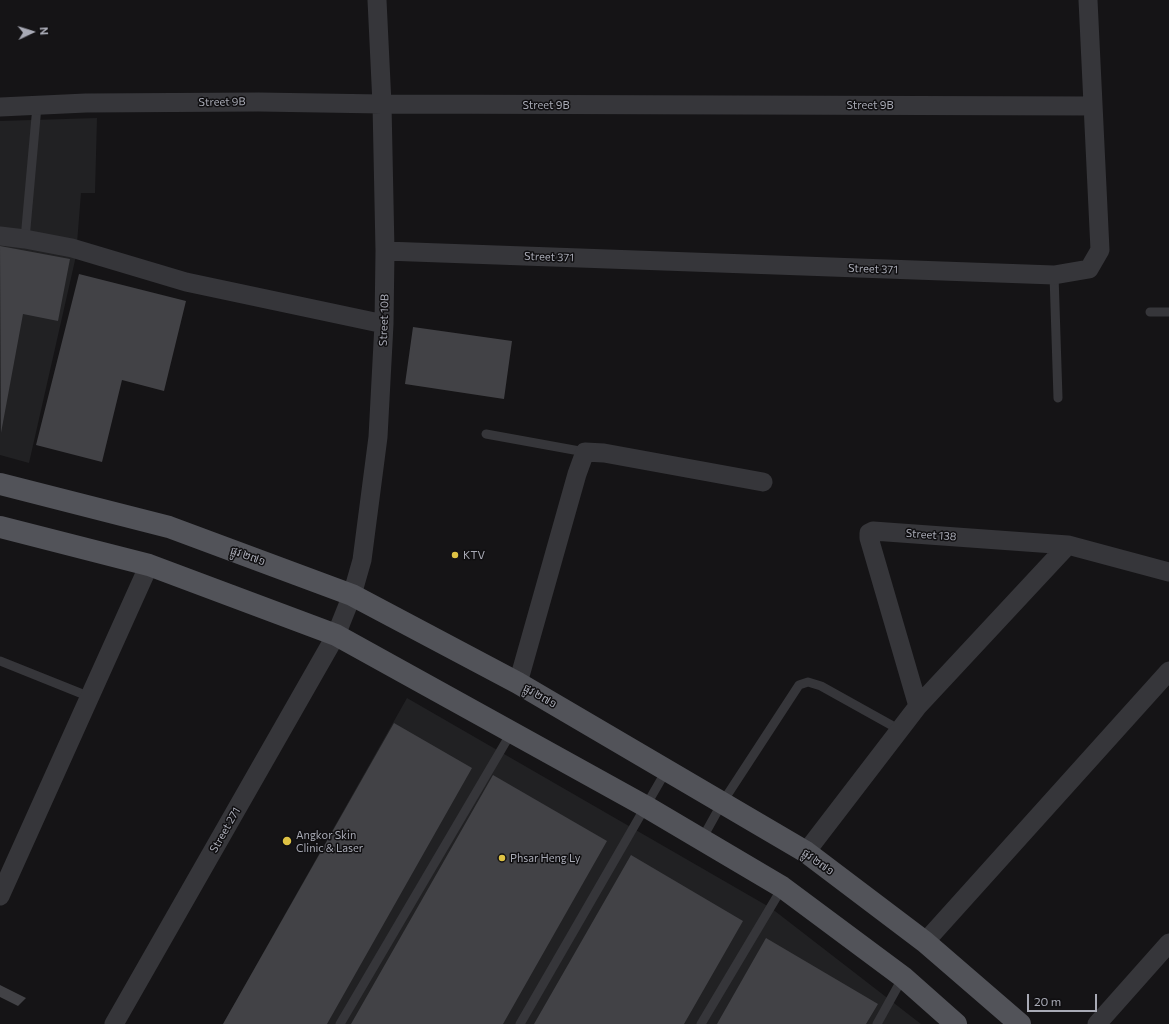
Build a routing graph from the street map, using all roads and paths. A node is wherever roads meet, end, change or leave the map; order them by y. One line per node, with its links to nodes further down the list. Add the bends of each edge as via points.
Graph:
1 (377, 0): 3 (street, Street 10B)
2 (1088, 0): 5 (street, Street 371)
3 (382, 104): 4 (street, Street 9B, via 258,102); 5 (street, Street 9B); 9 (street, Street 10B)
4 (37, 106): 6 (street, Street 9B); 8 (lane)
5 (1093, 106): 10 (street, Street 371, via 1100,250 1089,269)
6 (0, 107)
7 (0, 236): 8 (street)
8 (25, 239): 13 (street, via 72,248 186,282)
9 (385, 251): 10 (street, Street 371); 13 (street, Street 10B)
10 (1054, 275): 14 (lane)
11 (1150, 312): 12 (lane)
12 (1169, 312)
13 (384, 324): 23 (street, Street 10B, via 378,437 362,560)
14 (1058, 398)
15 (486, 434): 16 (lane)
16 (586, 452): 17 (street, via 604,453); 27 (street, via 575,481)
17 (763, 482)
18 (0, 484): 23 (main road, ផ្លូវ ២៧១, via 169,527)
19 (0, 527): 21 (main road)
20 (1068, 545): 22 (street, Street 138); 29 (street); 29 (street, Street 138, via 873,531 869,533)
21 (149, 565): 24 (main road); 28 (street)
22 (1169, 572)
23 (352, 595): 24 (street, Street 10B); 27 (main road, ផ្លូវ ២៧១)
24 (336, 635): 31 (main road); 42 (street, Street 271)
25 (0, 661): 28 (lane)
26 (1169, 671): 39 (street)
27 (518, 683): 32 (main road, ផ្លូវ ២៧១)
28 (90, 697): 38 (street)
29 (918, 706): 30 (street)
30 (900, 730): 33 (lane, via 821,686 808,682 798,685); 36 (street)
31 (511, 732): 34 (main road); 43 (lane)
32 (666, 770): 33 (main road, ផ្លូវ ២៧១); 34 (lane)
33 (722, 803): 35 (lane); 36 (main road, ផ្លូវ ២៧១)
34 (645, 806): 35 (main road); 44 (lane)
35 (702, 840): 37 (main road)
36 (806, 852): 39 (main road, ផ្លូវ ២៧១)
37 (782, 887): 41 (main road); 45 (lane)
38 (0, 896)
39 (925, 942): 48 (main road, ផ្លូវ ២៧១)
40 (1169, 943): 49 (street)
41 (903, 977): 46 (lane); 47 (main road)
42 (114, 1024)
43 (340, 1024)
44 (520, 1024)
45 (701, 1024)
46 (877, 1024)
47 (956, 1024)
48 (1020, 1024)
49 (1097, 1024)

